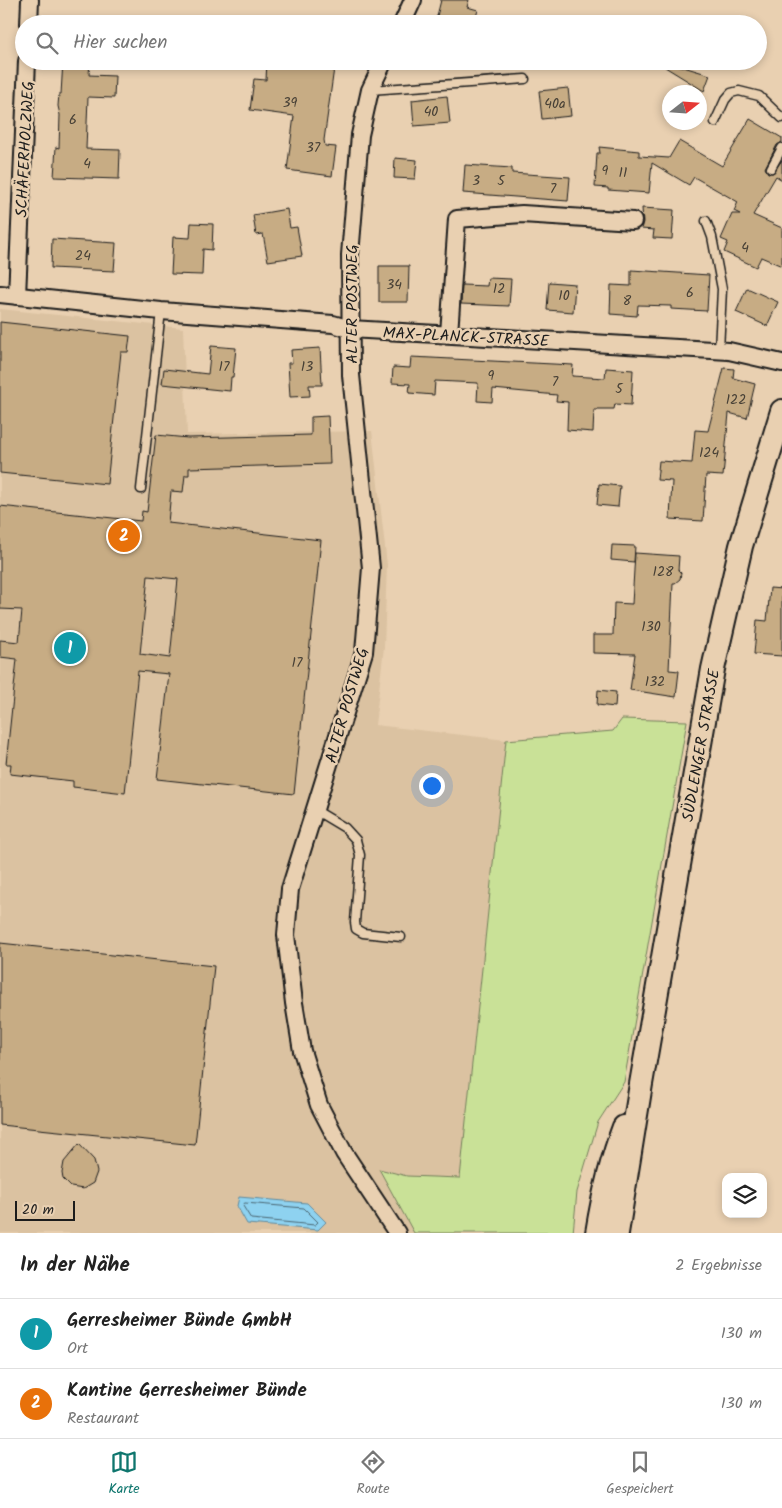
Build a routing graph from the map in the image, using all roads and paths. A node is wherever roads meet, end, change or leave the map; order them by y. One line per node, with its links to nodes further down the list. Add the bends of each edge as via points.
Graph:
1 (30, 0): 3 (street)
2 (413, 0): 4 (street)
3 (29, 15)
4 (406, 15)
5 (27, 70): 16 (street, SCHÄFERHOLZWEG)
6 (380, 70): 8 (street, ALTER POSTWEG)
7 (525, 79): 8 (lane)
8 (370, 90): 18 (street, ALTER POSTWEG, via 360,134 350,255)
9 (782, 118): 10 (lane, via 759,96 739,91 731,93)
10 (715, 122)
11 (782, 148): 12 (lane)
12 (771, 168)
13 (633, 221): 19 (street, via 522,214 457,219)
14 (706, 221): 20 (lane, via 722,289)
15 (0, 294): 16 (street, MAX-PLANCK-STRASSE)
16 (17, 296): 17 (street, MAX-PLANCK-STRASSE)
17 (161, 310): 18 (street, MAX-PLANCK-STRASSE, via 333,324); 23 (lane)
18 (350, 329): 19 (street, MAX-PLANCK-STRASSE); 24 (street, ALTER POSTWEG, via 351,375 371,568 364,652)
19 (449, 334): 20 (street, MAX-PLANCK-STRASSE)
20 (719, 350): 21 (street, MAX-PLANCK-STRASSE)
21 (782, 363)
22 (782, 411): 26 (main road, SÜDLENGER STRASSE, via 741,546 713,670)
23 (140, 489)
24 (315, 810): 25 (lane, via 345,828 356,840 360,854 356,930); 27 (street, ALTER POSTWEG, via 290,889 286,932 302,1051 319,1105 344,1153)
25 (401, 937)
26 (641, 1084): 28 (main road, SÜDLENGER STRASSE, via 612,1159); 29 (main road, SÜDLENGER STRASSE)
27 (397, 1233)
28 (597, 1233)
29 (617, 1233)

